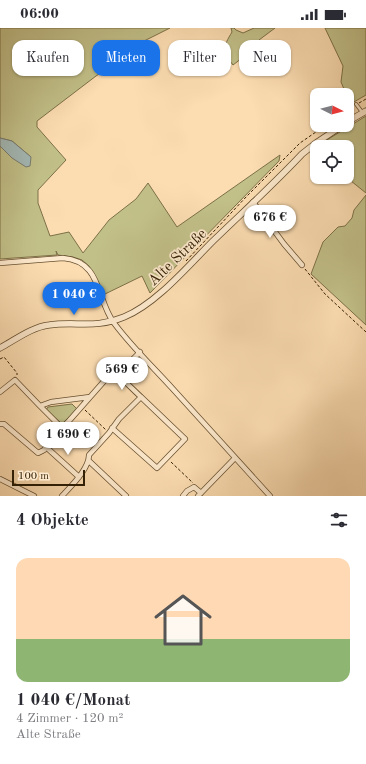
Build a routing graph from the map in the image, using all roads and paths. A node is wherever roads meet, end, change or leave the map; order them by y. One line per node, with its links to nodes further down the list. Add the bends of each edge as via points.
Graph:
1 (356, 104): 2 (lane)
2 (364, 112): 3 (street)
3 (354, 118)
4 (316, 132): 7 (path, via 300,143)
5 (332, 132): 6 (street, Alte Straße, via 307,150)
6 (253, 202): 9 (street); 10 (street, Alte Straße, via 150,301 137,311)
7 (186, 261)
8 (0, 263): 10 (street, via 63,258 78,261 89,269)
9 (302, 266): 11 (path, via 324,294)
10 (113, 321): 12 (street, Alte Straße, via 93,325 44,326); 13 (street)
11 (366, 332)
12 (0, 348)
13 (140, 352): 15 (street, via 125,367); 30 (street)
14 (0, 359): 16 (path, via 4,357 17,373)
15 (115, 372): 18 (street); 19 (street)
16 (15, 380): 17 (street); 20 (street)
17 (0, 392)
18 (90, 397): 20 (street); 21 (street)
19 (141, 397): 24 (street); 29 (street, via 185,439)
20 (40, 406): 23 (street)
21 (81, 407): 23 (street); 25 (path)
22 (0, 424): 28 (street, via 4,424 38,453)
23 (61, 427): 27 (street)
24 (112, 428): 25 (street); 29 (street, via 157,468)
25 (109, 433): 31 (street, via 89,455)
26 (44, 434): 27 (lane)
27 (51, 438): 28 (street)
28 (46, 447): 32 (street)
29 (166, 458): 34 (path)
30 (235, 458): 34 (street); 39 (street)
31 (89, 461): 32 (street); 37 (street)
32 (79, 477): 36 (street)
33 (0, 479): 35 (street)
34 (200, 494): 38 (street, via 194,487)
35 (34, 496)
36 (62, 496)
37 (126, 496)
38 (183, 496)
39 (270, 496)

